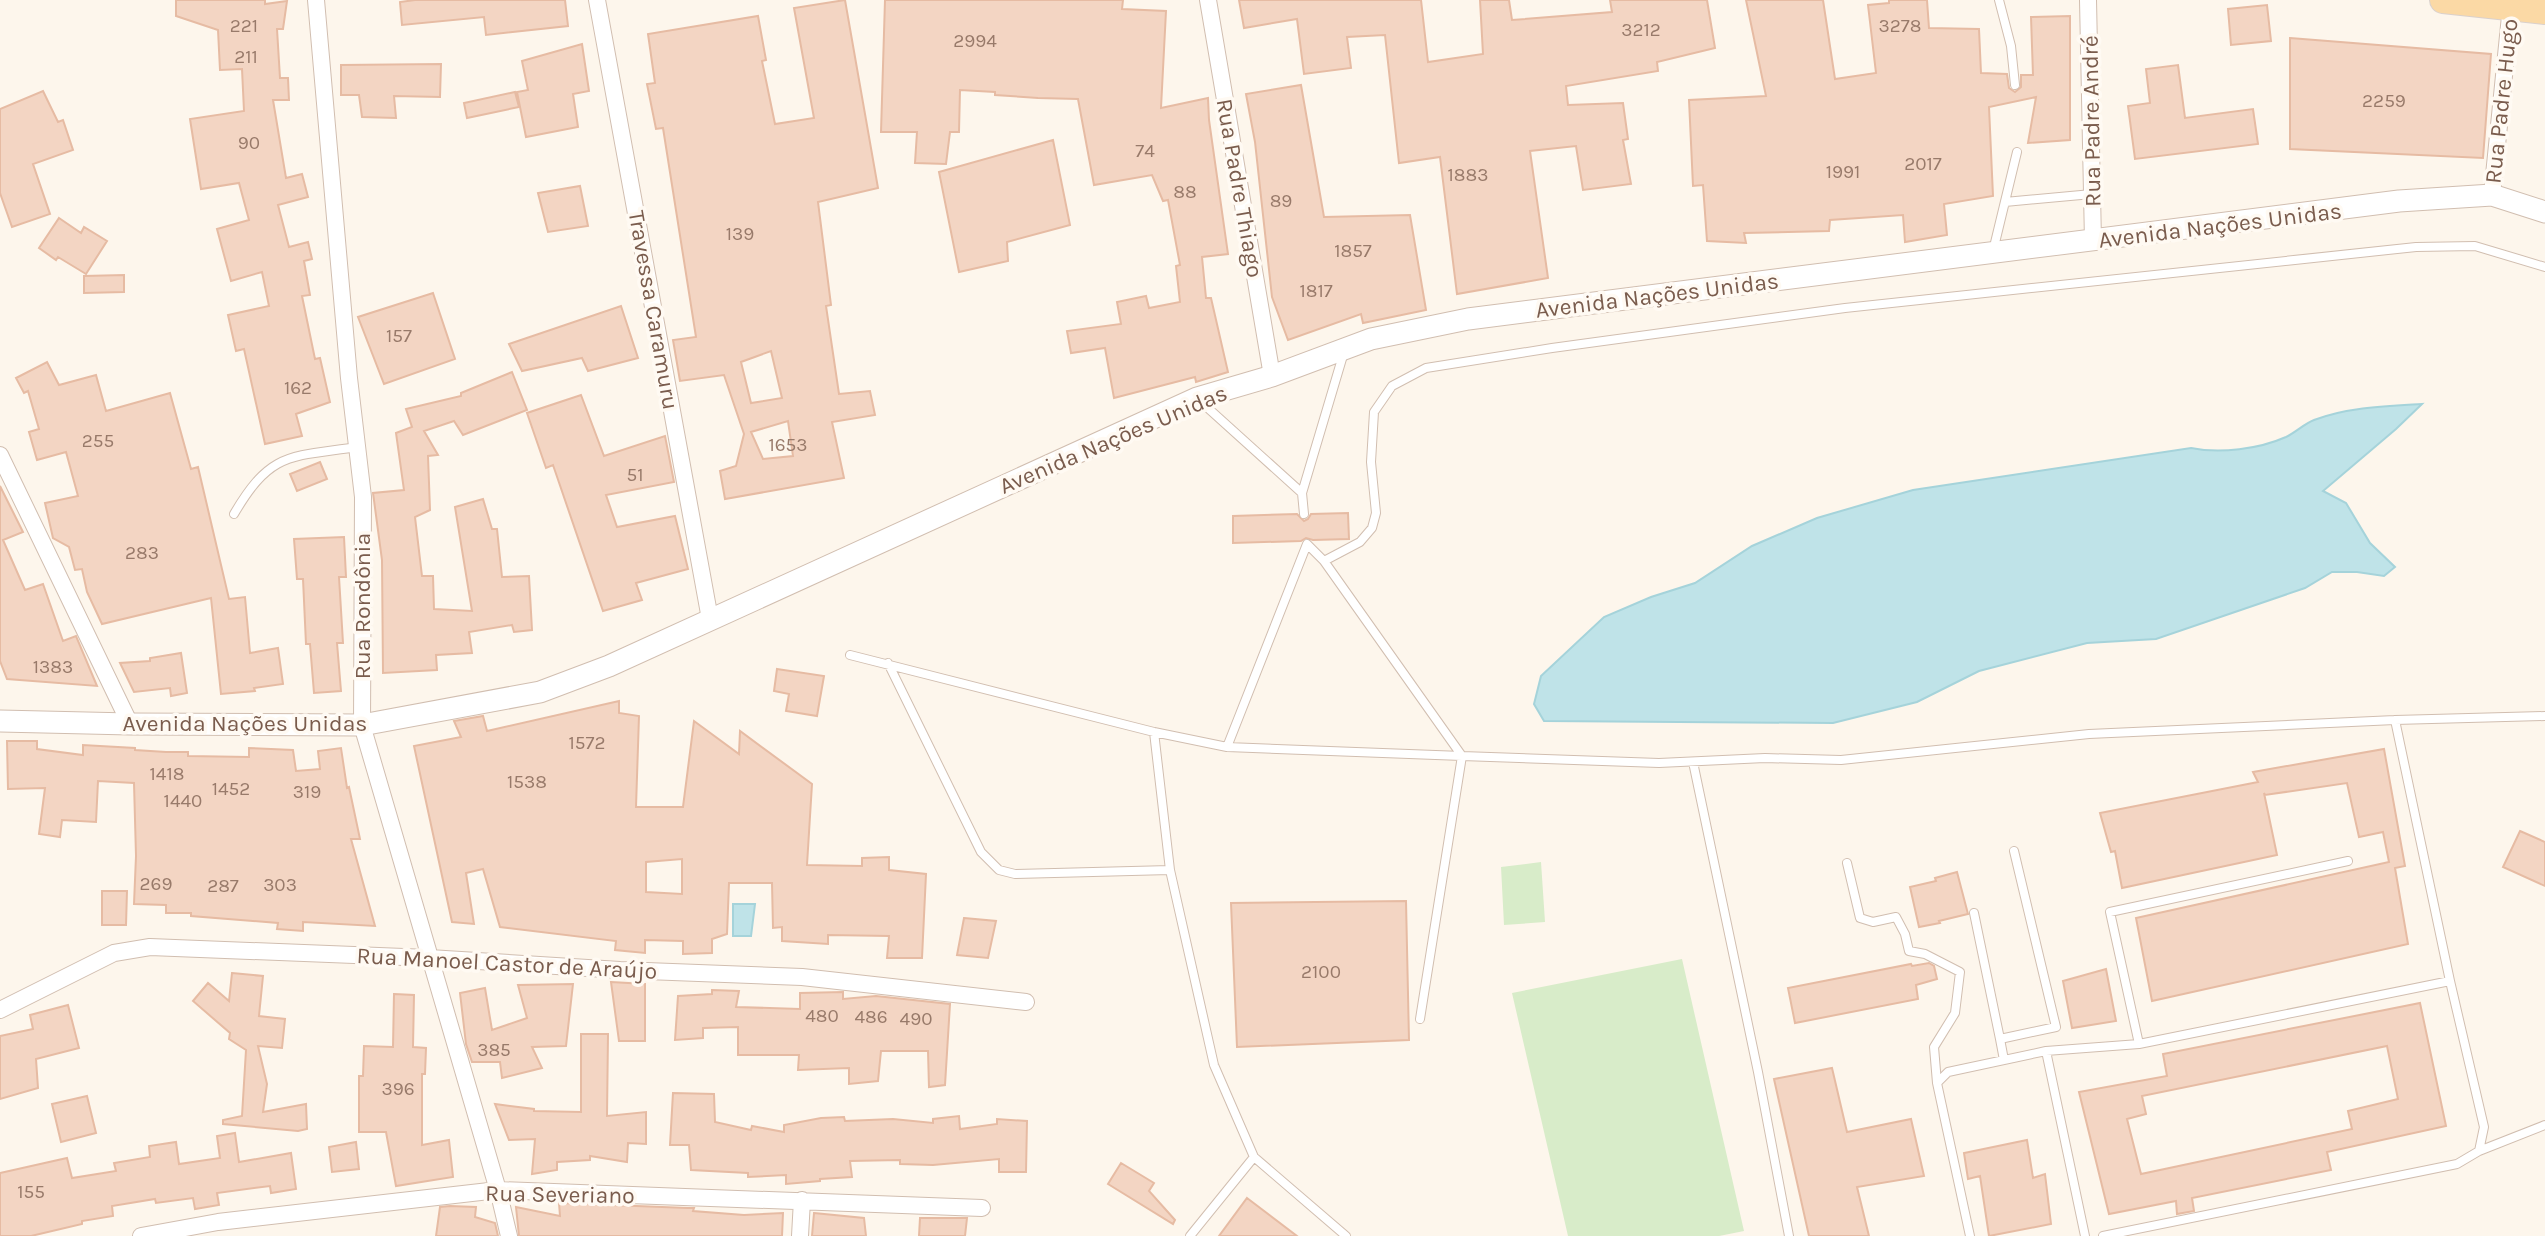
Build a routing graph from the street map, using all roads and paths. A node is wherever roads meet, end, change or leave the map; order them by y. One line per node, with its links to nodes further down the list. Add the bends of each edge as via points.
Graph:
1 (316, 0): 21 (street, Rua Rondônia)
2 (597, 0): 27 (street, Travessa Caramuru)
3 (1208, 0): 19 (street, Rua Padre Thiago)
4 (1999, 0): 9 (lane)
5 (2088, 0): 11 (street, Rua Padre André)
6 (2443, 0): 7 (main road)
7 (2511, 6): 8 (main road); 12 (street, Rua Padre Hugo)
8 (2545, 11)
9 (2015, 85)
10 (2017, 152): 13 (lane)
11 (2092, 194): 13 (lane); 15 (street, Rua Padre André)
12 (2491, 195): 14 (street, Avenida Nações Unidas); 15 (street, Avenida Nações Unidas, via 2399,201)
13 (2005, 202): 16 (lane)
14 (2545, 212)
15 (2093, 241): 16 (street, Avenida Nações Unidas)
16 (1993, 254): 18 (street, Avenida Nações Unidas, via 1468,318)
17 (2545, 267): 26 (lane, via 2475,246 2416,247 1844,308 1426,368 1392,386 1374,412 1371,462 1376,513 1372,528 1360,542)
18 (1346, 346): 19 (street, Avenida Nações Unidas); 23 (lane)
19 (1272, 376): 20 (street, Avenida Nações Unidas)
20 (1197, 398): 23 (lane); 27 (street, Avenida Nações Unidas)
21 (357, 447): 24 (lane, via 291,456 278,463 248,491); 34 (street, Rua Rondônia, via 363,497)
22 (0, 455): 33 (street)
23 (1302, 493): 25 (lane)
24 (234, 514)
25 (1304, 514)
26 (1324, 561): 36 (lane, via 1306,542); 37 (lane)
27 (710, 619): 34 (street, Avenida Nações Unidas, via 540,692)
28 (850, 655): 29 (lane)
29 (888, 663): 35 (lane); 42 (lane, via 981,852 999,870 1015,874)
30 (2545, 716): 31 (lane)
31 (2395, 720): 38 (lane, via 2089,734 1841,760); 45 (lane)
32 (0, 721): 33 (street, Avenida Nações Unidas)
33 (130, 724): 34 (street, Avenida Nações Unidas)
34 (362, 725): 44 (street, Rua Rondônia)
35 (1154, 732): 36 (lane); 42 (lane)
36 (1227, 747): 37 (lane)
37 (1462, 756): 38 (lane); 48 (lane)
38 (1693, 762): 65 (lane)
39 (2014, 851): 49 (lane, via 2056,1027)
40 (2348, 861): 50 (lane, via 2110,912)
41 (1847, 863): 53 (lane, via 1860,918 1873,922 1896,917 1909,951 1959,972 1955,1013 1934,1047)
42 (1170, 870): 56 (lane, via 1214,1065)
43 (1974, 914): 49 (lane)
44 (429, 958): 46 (street, Rua Manoel Castor de Araújo, via 802,977); 47 (street, Rua Manoel Castor de Araújo, via 150,947 114,953); 57 (street, Rua Rondônia)
45 (2450, 981): 50 (lane); 55 (lane, via 2484,1127)
46 (1026, 1002)
47 (0, 1010)
48 (1420, 1019)
49 (2000, 1039): 52 (lane)
50 (2139, 1044): 51 (lane)
51 (2046, 1051): 52 (lane); 67 (lane)
52 (2004, 1059): 53 (lane, via 1948,1072)
53 (1937, 1083): 66 (lane)
54 (2545, 1125): 55 (lane)
55 (2479, 1151): 68 (lane, via 2457,1164)
56 (1254, 1157): 63 (lane); 64 (lane)
57 (498, 1190): 58 (street, Rua Severiano); 60 (street, Rua Severiano, via 218,1222); 61 (street, Rua Rondônia)
58 (802, 1200): 59 (street, Rua Severiano); 62 (street)
59 (982, 1208)
60 (141, 1236)
61 (509, 1236)
62 (800, 1236)
63 (1190, 1236)
64 (1346, 1236)
65 (1789, 1236)
66 (1970, 1236)
67 (2085, 1236)
68 (2103, 1236)

